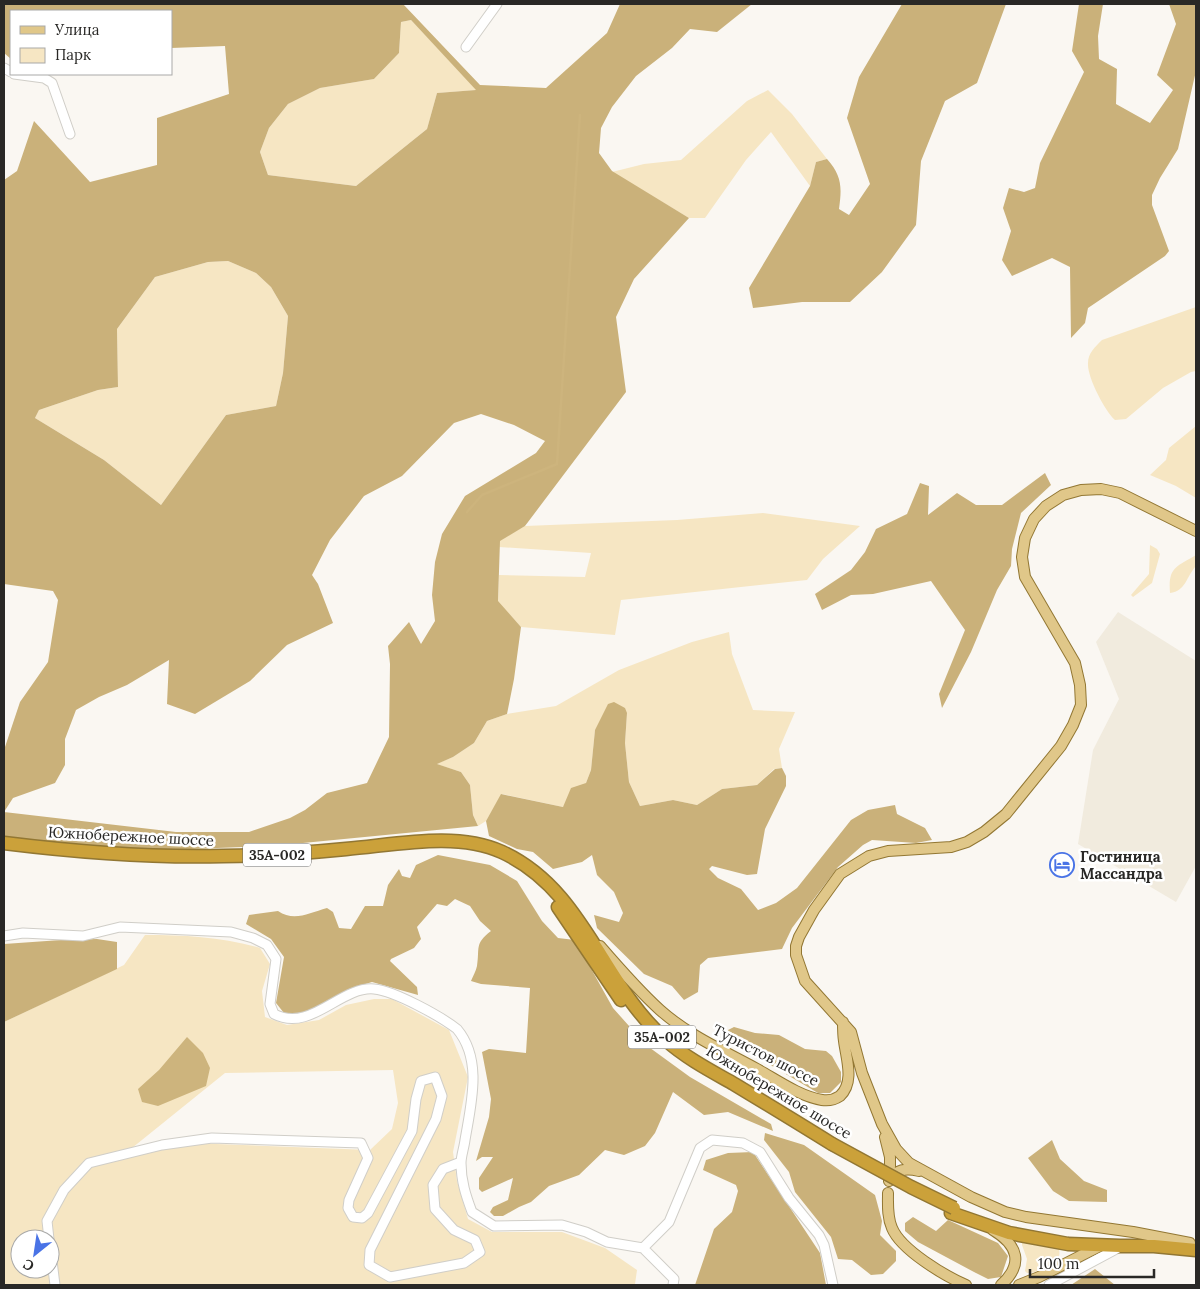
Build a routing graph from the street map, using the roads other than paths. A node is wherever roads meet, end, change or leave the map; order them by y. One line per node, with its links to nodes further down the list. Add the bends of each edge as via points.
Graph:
1 (497, 4): 2 (street)
2 (466, 47)
3 (25, 75): 4 (street, via 52,83)
4 (70, 134)
5 (1196, 532): 10 (main road, via 1120,494 1101,489 1062,495 1034,518 1024,538 1025,577 1075,663 1080,705 1073,725 1061,746 1006,814 984,832 951,847 888,851 869,856 840,874 800,937 796,954 805,981)
6 (4, 843): 8 (highway, Южнобережное шоссе / 35А-002, via 118,854 222,856 294,854 435,841 472,843 501,852 541,877)
7 (4, 850): 12 (highway, Южнобережное шоссе / 35А-002, via 156,864 219,865 327,859 436,848 470,849 500,859 550,896 624,1004 662,1045)
8 (586, 929): 10 (main road, Туристов шоссе, via 660,1011 708,1044 808,1096 829,1101 844,1091 848,1075); 12 (highway, Южнобережное шоссе / 35А-002, via 629,999 666,1041)
9 (4, 936): 13 (street, via 23,933 83,936 120,927 230,932 253,938 267,945 276,959 270,1004 274,1014 282,1018 310,1015 361,990 374,989 393,994 457,1029 464,1037 474,1064 471,1106)
10 (843, 1022): 11 (main road, via 851,1032 862,1073)
11 (882, 1124): 14 (main road); 15 (main road, via 902,1156)
12 (831, 1146): 18 (highway, Южнобережное шоссе / 35А-002, via 902,1189)
13 (461, 1162): 20 (street, via 443,1169 434,1185 435,1209 454,1230 475,1240 480,1252 464,1263 390,1276 369,1265 370,1250 436,1119 442,1096 435,1077 421,1081 412,1131 368,1213 362,1218 353,1217 348,1208 368,1158 361,1143 212,1138 162,1145 89,1162 64,1190 47,1221); 25 (street, via 464,1188 472,1212 494,1226 562,1226 607,1242)
14 (890, 1167)
15 (931, 1176): 16 (main road, via 904,1169); 24 (main road, via 990,1206 1026,1217 1133,1232)
16 (889, 1181)
17 (888, 1193): 29 (main road, via 889,1221 896,1236 927,1263)
18 (952, 1210): 19 (highway, Южнобережное шоссе / 35А-002); 24 (highway, Южнобережное шоссе / 35А-002, via 997,1225 1040,1234)
19 (985, 1226): 21 (highway, Южнобережное шоссе / 35А-002); 30 (main road, via 1008,1242 1016,1255 1014,1269)
20 (48, 1229)
21 (1073, 1244): 22 (highway, Южнобережное шоссе / 35А-002); 26 (main road, via 1077,1248)
22 (1100, 1246): 23 (highway, Южнобережное шоссе / 35А-002); 26 (main road)
23 (1120, 1246): 24 (highway, Южнобережное шоссе / 35А-002); 26 (street)
24 (1194, 1246)
25 (644, 1248): 27 (street, via 674,1279); 28 (street, via 669,1222 700,1148 712,1140 744,1143 760,1152 789,1198 819,1235)
26 (1077, 1262): 31 (main road); 32 (street)
27 (673, 1285)
28 (833, 1285)
29 (966, 1285)
30 (1001, 1285)
31 (1019, 1285)
32 (1049, 1285)

